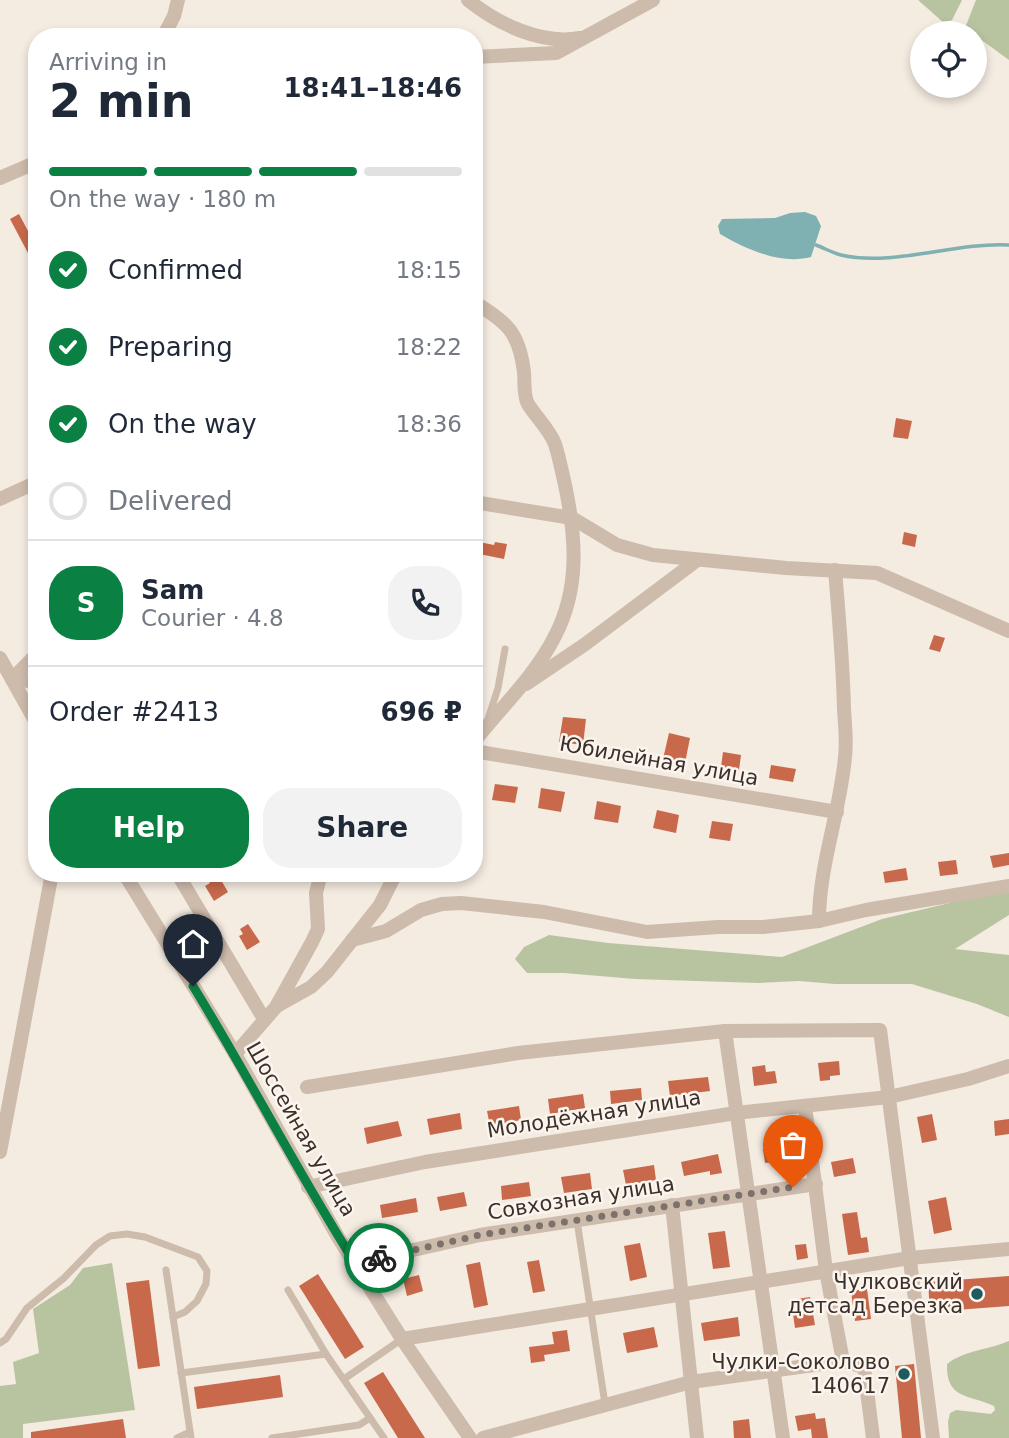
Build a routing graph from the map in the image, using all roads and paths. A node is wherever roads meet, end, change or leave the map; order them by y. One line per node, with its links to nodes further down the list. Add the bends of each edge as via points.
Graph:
1 (178, 0): 4 (street)
2 (468, 0): 5 (street, via 503,24 540,36)
3 (653, 0): 5 (street)
4 (168, 28)
5 (588, 37): 6 (street, via 556,53)
6 (483, 57)
7 (28, 166): 8 (street)
8 (0, 178)
9 (483, 308): 13 (street, via 512,331 520,348 526,402 554,442)
10 (28, 486): 11 (street)
11 (0, 499)
12 (483, 503): 13 (street)
13 (572, 517): 14 (street, via 617,545); 22 (street, via 570,599 555,637)
14 (696, 561): 15 (street); 22 (street)
15 (835, 570): 16 (street, via 877,573); 27 (street, via 845,755)
16 (1009, 631)
17 (505, 649): 24 (lane)
18 (0, 658): 20 (street)
19 (28, 663): 20 (street)
20 (12, 678): 21 (street); 23 (street)
21 (28, 681)
22 (519, 689): 24 (street)
23 (28, 707)
24 (485, 728): 25 (street)
25 (483, 731)
26 (483, 753): 27 (street, Юбилейная улица)
27 (837, 812): 34 (street, via 825,860)
28 (50, 882): 45 (street)
29 (130, 882): 39 (street, Шоссейная улица)
30 (182, 882): 37 (street)
31 (319, 882): 36 (street, via 318,929)
32 (392, 882): 35 (street)
33 (1009, 886): 34 (street)
34 (819, 921): 35 (street, via 647,932 544,912 461,903 421,911 386,931)
35 (352, 940): 36 (street, via 312,987)
36 (276, 1007): 37 (street)
37 (264, 1019): 39 (street)
38 (725, 1031): 41 (street, via 518,1053); 42 (street, via 880,1030); 44 (street)
39 (235, 1054): 47 (street, Шоссейная улица)
40 (1009, 1066): 42 (street, Молодёжная улица)
41 (307, 1087)
42 (889, 1097): 43 (street, Молодёжная улица); 52 (street)
43 (805, 1106): 44 (street, Молодёжная улица); 46 (street)
44 (736, 1113): 47 (street, Молодёжная улица, via 425,1162); 48 (street)
45 (0, 1152)
46 (816, 1184): 48 (street, Совхозная улица); 55 (street)
47 (308, 1187): 53 (street, Шоссейная улица)
48 (748, 1194): 49 (street, Совхозная улица); 56 (street)
49 (672, 1205): 50 (street, Совхозная улица); 58 (street)
50 (577, 1220): 53 (street, Совхозная улица, via 480,1235); 59 (lane)
51 (1009, 1249): 52 (street)
52 (910, 1258): 55 (street); 80 (street)
53 (355, 1263): 61 (street, Шоссейная улица)
54 (166, 1270): 60 (lane)
55 (826, 1271): 56 (street); 64 (street)
56 (761, 1282): 58 (street); 65 (street)
57 (288, 1290): 63 (lane)
58 (681, 1295): 59 (street); 68 (street)
59 (591, 1311): 61 (street); 69 (lane)
60 (173, 1317): 62 (lane, via 197,1301 206,1284 207,1270 198,1257 145,1237 110,1236 27,1308); 66 (lane)
61 (402, 1339): 67 (lane); 72 (street, Шоссейная улица)
62 (0, 1343)
63 (326, 1354): 66 (lane); 67 (lane)
64 (843, 1361): 65 (street); 79 (street, via 864,1367)
65 (774, 1370): 68 (street); 78 (street)
66 (181, 1373): 71 (lane)
67 (344, 1379): 70 (lane)
68 (691, 1382): 69 (street); 77 (street)
69 (606, 1404): 76 (street)
70 (370, 1418): 74 (lane, via 359,1425); 75 (lane)
71 (190, 1435): 73 (lane)
72 (464, 1436)
73 (177, 1438)
74 (272, 1438)
75 (384, 1438)
76 (483, 1438)
77 (697, 1438)
78 (783, 1438)
79 (873, 1438)
80 (933, 1438)

